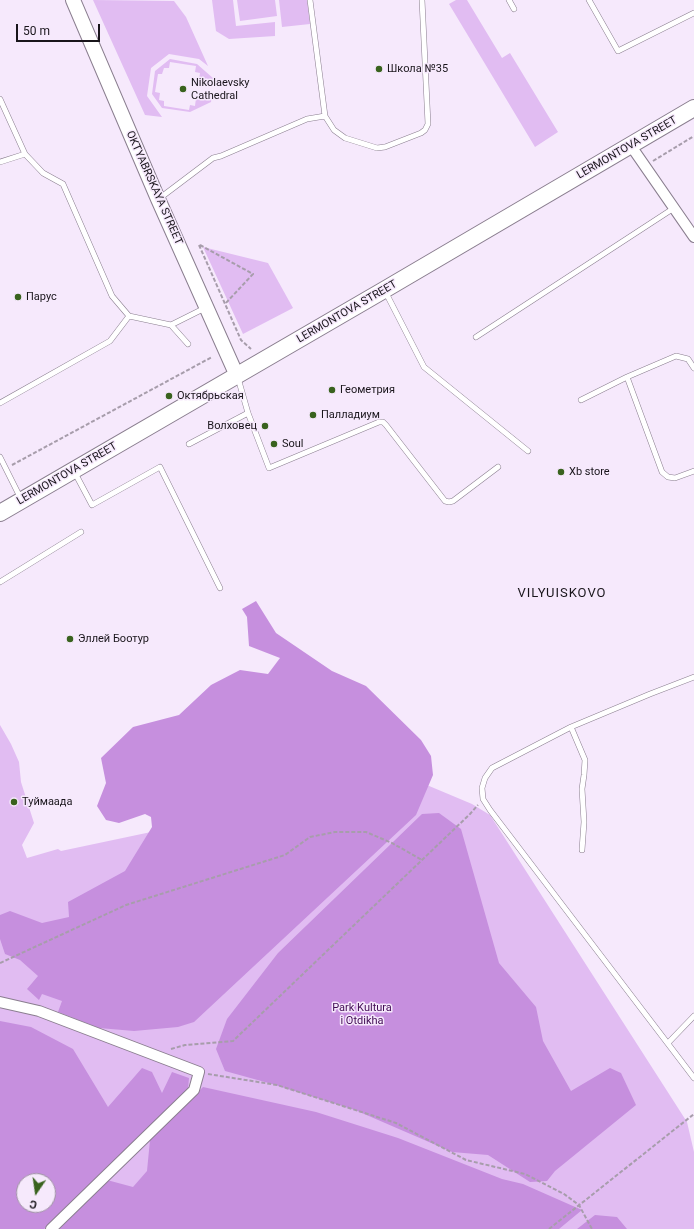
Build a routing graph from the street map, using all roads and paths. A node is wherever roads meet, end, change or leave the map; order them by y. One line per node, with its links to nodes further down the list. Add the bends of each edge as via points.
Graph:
1 (73, 0): 16 (street, OKTYABRSKAYA STREET)
2 (310, 0): 10 (lane)
3 (422, 0): 10 (lane, via 428,124 425,130 377,148 345,138 334,130)
4 (509, 0): 6 (lane)
5 (589, 0): 7 (lane, via 618,51)
6 (514, 10)
7 (694, 13)
8 (0, 99): 13 (lane)
9 (694, 108): 12 (main road, LERMONTOVA STREET)
10 (325, 116): 16 (lane, via 307,119 213,158)
11 (694, 136): 15 (path, via 654,160)
12 (630, 146): 15 (street); 19 (main road, LERMONTOVA STREET)
13 (25, 154): 14 (lane); 22 (lane, via 43,173 63,184 112,296)
14 (0, 162)
15 (647, 171): 17 (street)
16 (158, 199): 21 (street, OKTYABRSKAYA STREET)
17 (674, 208): 18 (street); 24 (lane)
18 (694, 237)
19 (384, 290): 29 (main road, LERMONTOVA STREET); 35 (lane, via 424,367)
20 (225, 304): 20 (path, via 204,258 199,245 253,274); 26 (path, via 241,340)
21 (206, 307): 23 (lane); 29 (street, OKTYABRSKAYA STREET)
22 (129, 316): 23 (lane); 32 (lane, via 110,342)
23 (171, 325): 25 (lane)
24 (476, 337)
25 (188, 344)
26 (251, 349)
27 (212, 357): 38 (path)
28 (694, 368): 30 (lane, via 688,359 676,356)
29 (237, 376): 33 (lane); 39 (main road, LERMONTOVA STREET)
30 (627, 377): 31 (lane); 40 (lane, via 662,472 668,477 675,478)
31 (581, 400)
32 (0, 403)
33 (248, 413): 34 (lane); 37 (lane, via 269,468 379,422 386,425 445,501 453,501)
34 (189, 444)
35 (528, 451)
36 (0, 457): 38 (lane)
37 (498, 467)
38 (6, 469): 41 (lane)
39 (73, 470): 41 (main road, LERMONTOVA STREET); 45 (lane, via 92,505 160,467)
40 (694, 471)
41 (22, 500): 42 (main road, LERMONTOVA STREET)
42 (0, 513)
43 (81, 532): 44 (lane)
44 (0, 582)
45 (220, 588)
46 (694, 677): 47 (lane)
47 (571, 727): 48 (lane, via 492,768 482,788); 49 (lane, via 585,760 582,789)
48 (483, 799): 50 (path); 54 (lane, via 529,863)
49 (582, 850)
50 (422, 860): 51 (path, via 366,832 335,832 310,837 285,855 126,905); 55 (path, via 233,1041 185,1045)
51 (0, 963)
52 (0, 1002): 55 (street, via 39,1011)
53 (694, 1016): 54 (lane)
54 (668, 1043): 57 (lane)
55 (153, 1055): 56 (street)
56 (199, 1072): 59 (path, via 277,1085 396,1124 466,1160 525,1174 564,1194); 60 (street, via 194,1090)
57 (694, 1078)
58 (694, 1114): 59 (path)
59 (579, 1205): 61 (path); 62 (path)
60 (51, 1229)
61 (549, 1229)
62 (592, 1229)

